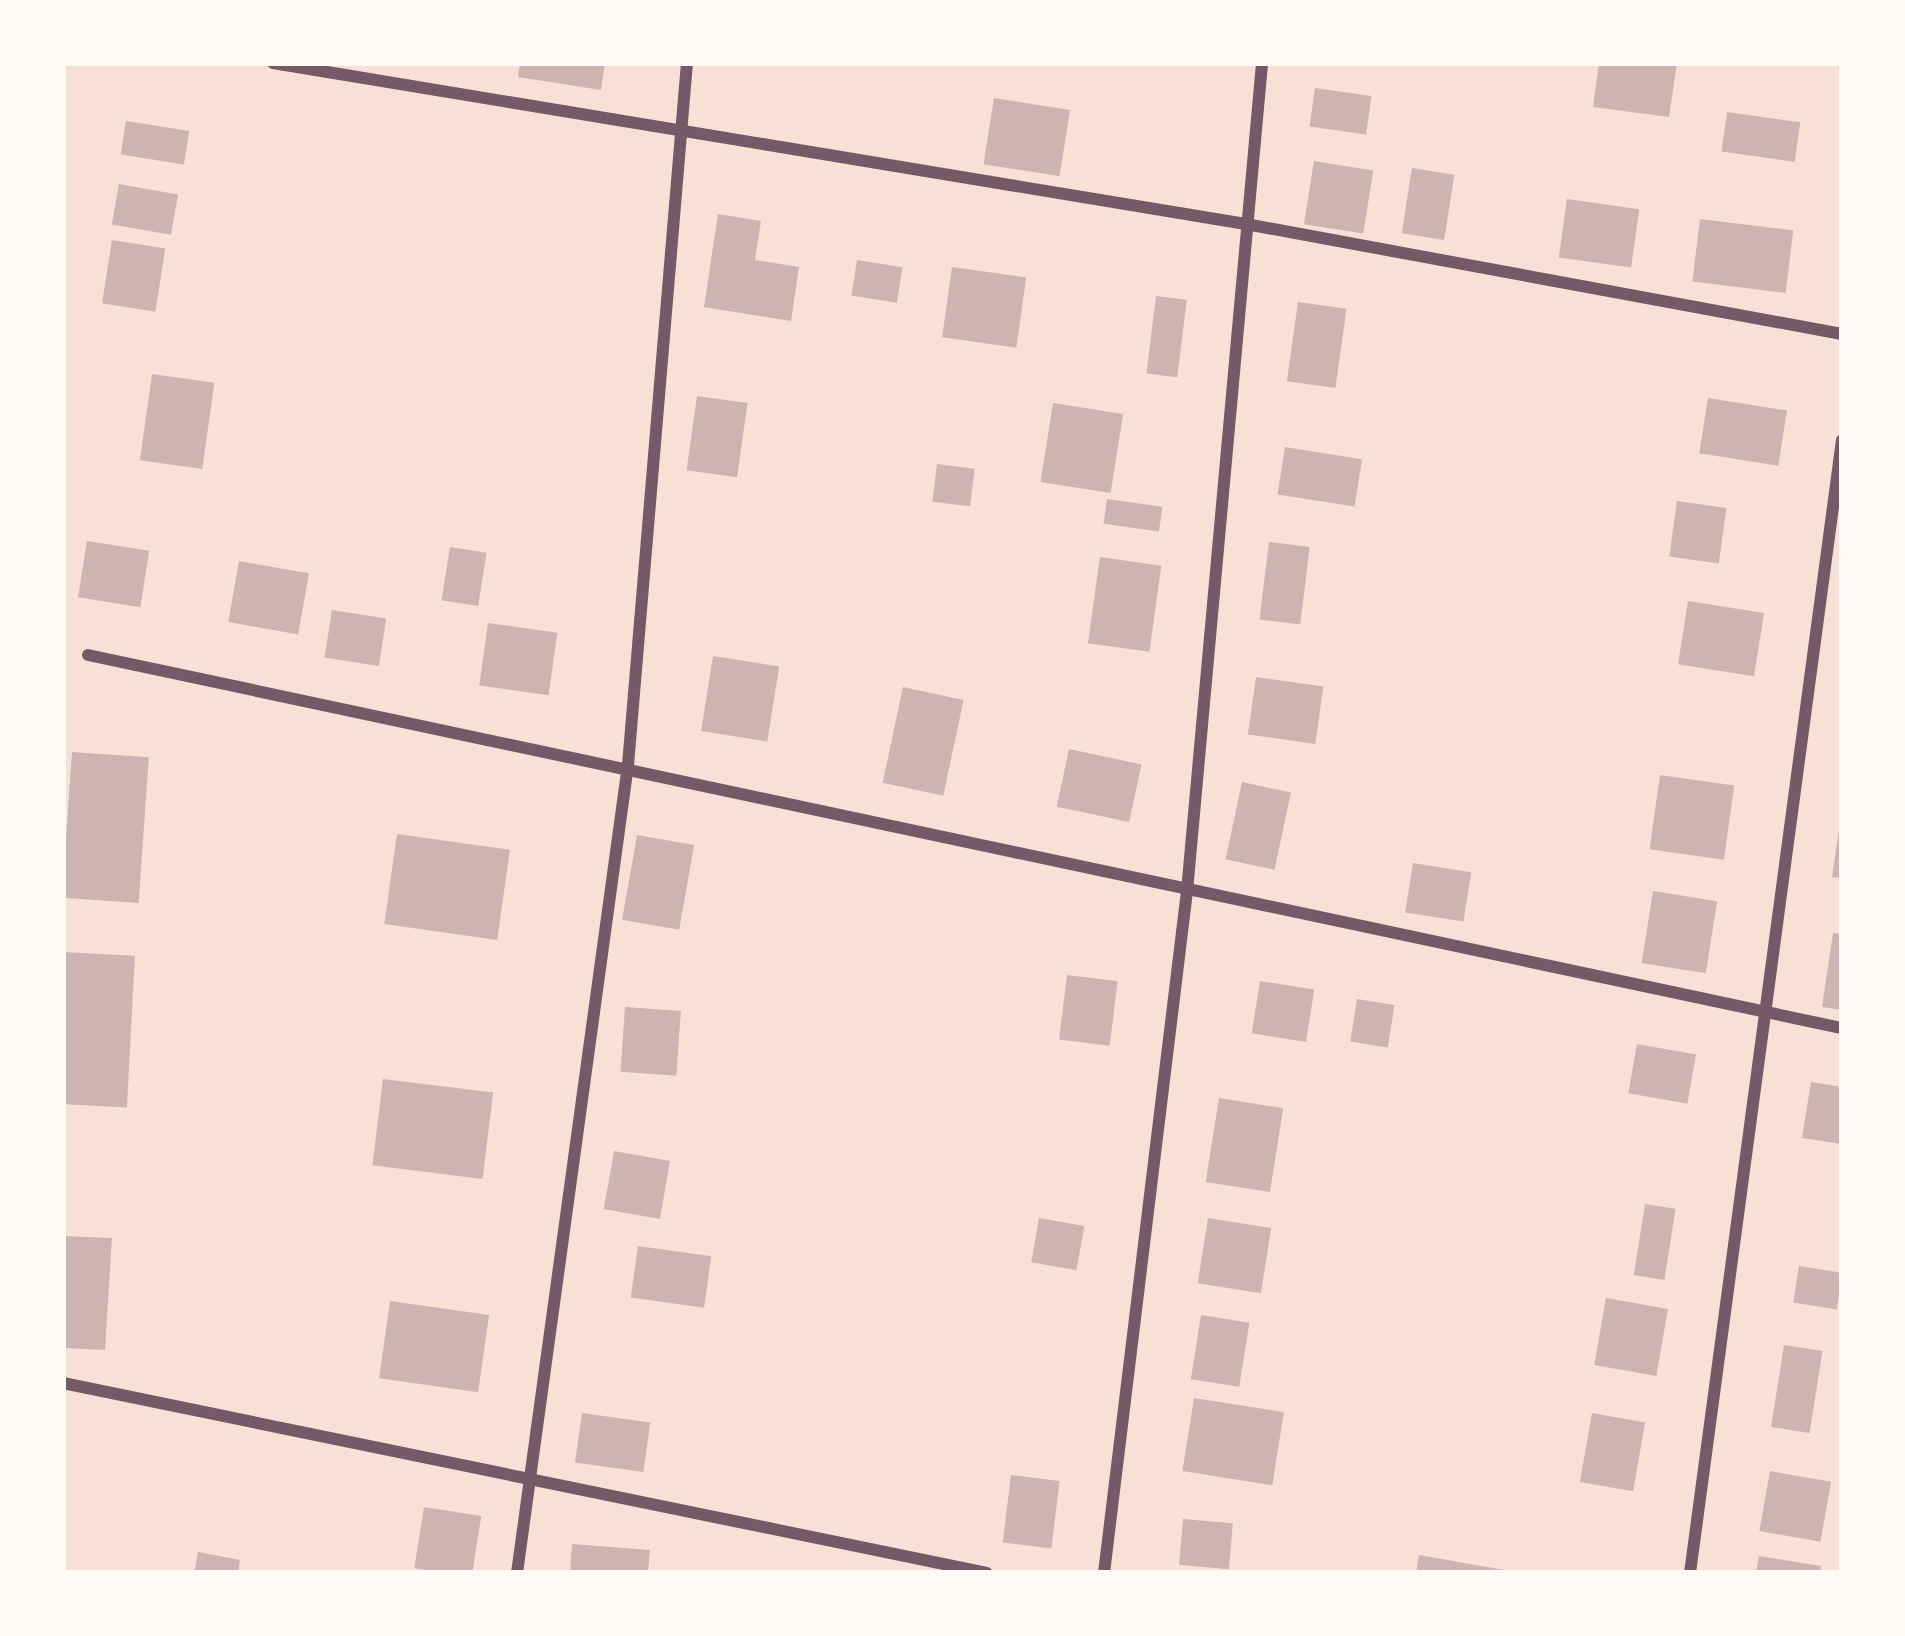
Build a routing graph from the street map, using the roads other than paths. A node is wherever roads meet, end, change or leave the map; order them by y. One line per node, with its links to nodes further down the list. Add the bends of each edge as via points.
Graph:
1 (273, 63): 4 (street)
2 (688, 63): 4 (street)
3 (1262, 63): 5 (street)
4 (682, 136): 5 (street); 9 (street)
5 (1246, 224): 6 (street); 10 (street)
6 (1842, 334)
7 (1842, 440): 11 (street)
8 (88, 655): 9 (street)
9 (628, 765): 10 (street); 14 (street)
10 (1187, 891): 11 (street); 17 (street)
11 (1763, 1013): 12 (street); 18 (street)
12 (1842, 1028)
13 (63, 1383): 14 (street)
14 (526, 1475): 15 (street); 16 (street)
15 (517, 1573)
16 (987, 1573)
17 (1104, 1573)
18 (1690, 1573)

